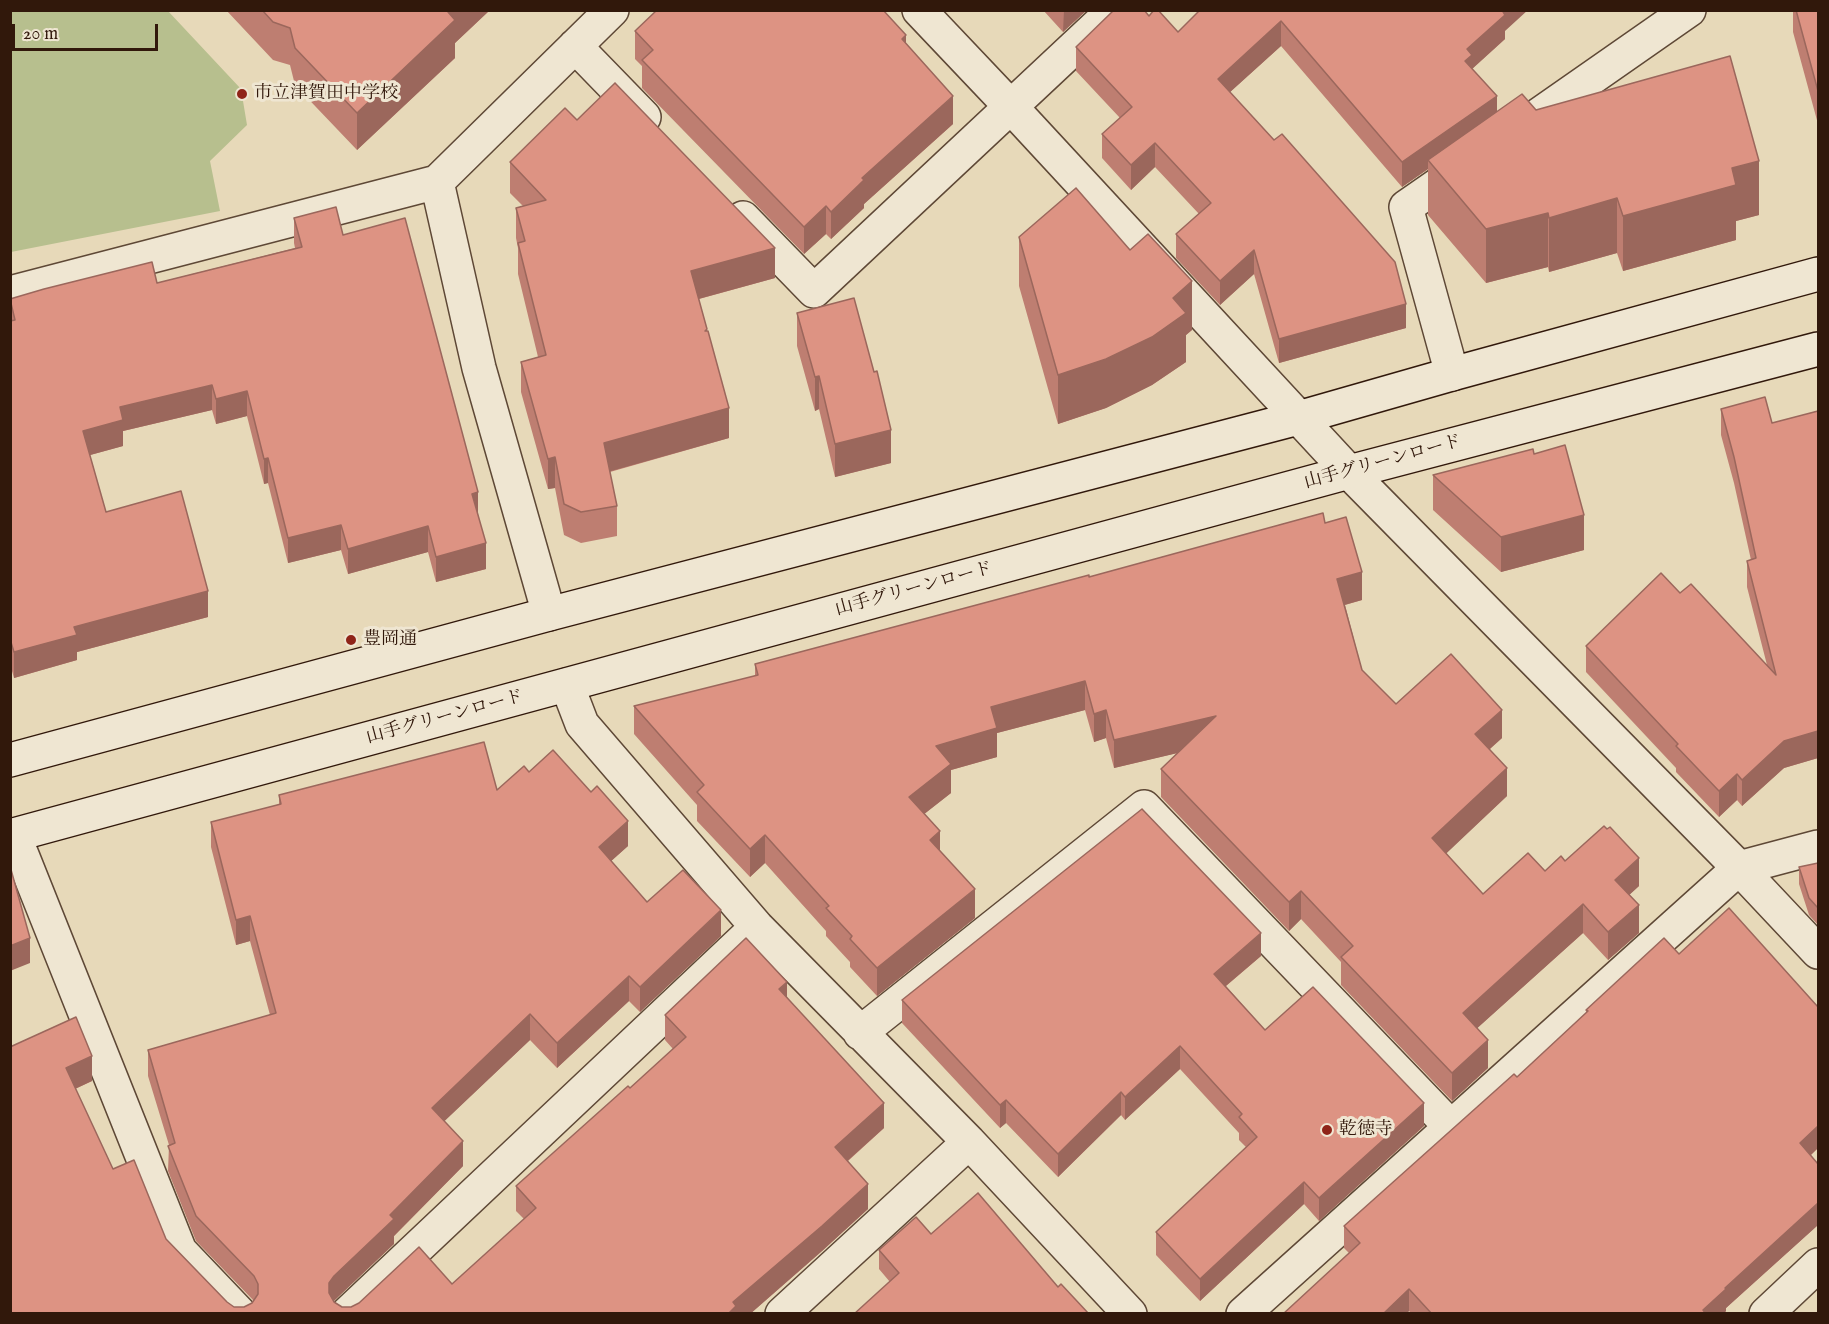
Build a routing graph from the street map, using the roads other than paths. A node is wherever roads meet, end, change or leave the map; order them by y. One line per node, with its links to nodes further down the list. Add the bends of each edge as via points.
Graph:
1 (612, 10): 5 (street)
2 (919, 10): 6 (street)
3 (1114, 10): 6 (street)
4 (1689, 10): 13 (street, via 1406,207)
5 (575, 46): 7 (street); 8 (street)
6 (1011, 107): 9 (street, via 814,291); 14 (street)
7 (666, 139)
8 (437, 182): 11 (street); 16 (street, via 479,368)
9 (723, 198)
10 (1818, 274): 13 (street)
11 (10, 293)
12 (1818, 349): 15 (street, 山手グリーンロード)
13 (1452, 374): 14 (street)
14 (1298, 418): 15 (street); 16 (street)
15 (1349, 471): 17 (street, 山手グリーンロード); 21 (street)
16 (549, 614): 18 (street)
17 (567, 685): 19 (street, 山手グリーンロード); 22 (street, via 582,724)
18 (10, 760)
19 (12, 836): 28 (street, via 180,1251)
20 (1818, 847): 21 (street)
21 (1740, 868): 23 (street); 25 (street)
22 (757, 927): 24 (street); 29 (street)
23 (1818, 952)
24 (860, 1033): 25 (street, via 1144,807); 26 (street)
25 (1450, 1127): 32 (street)
26 (969, 1142): 30 (street); 31 (street)
27 (1818, 1265): 33 (street)
28 (240, 1314)
29 (347, 1314)
30 (782, 1314)
31 (1130, 1314)
32 (1243, 1314)
33 (1766, 1314)

